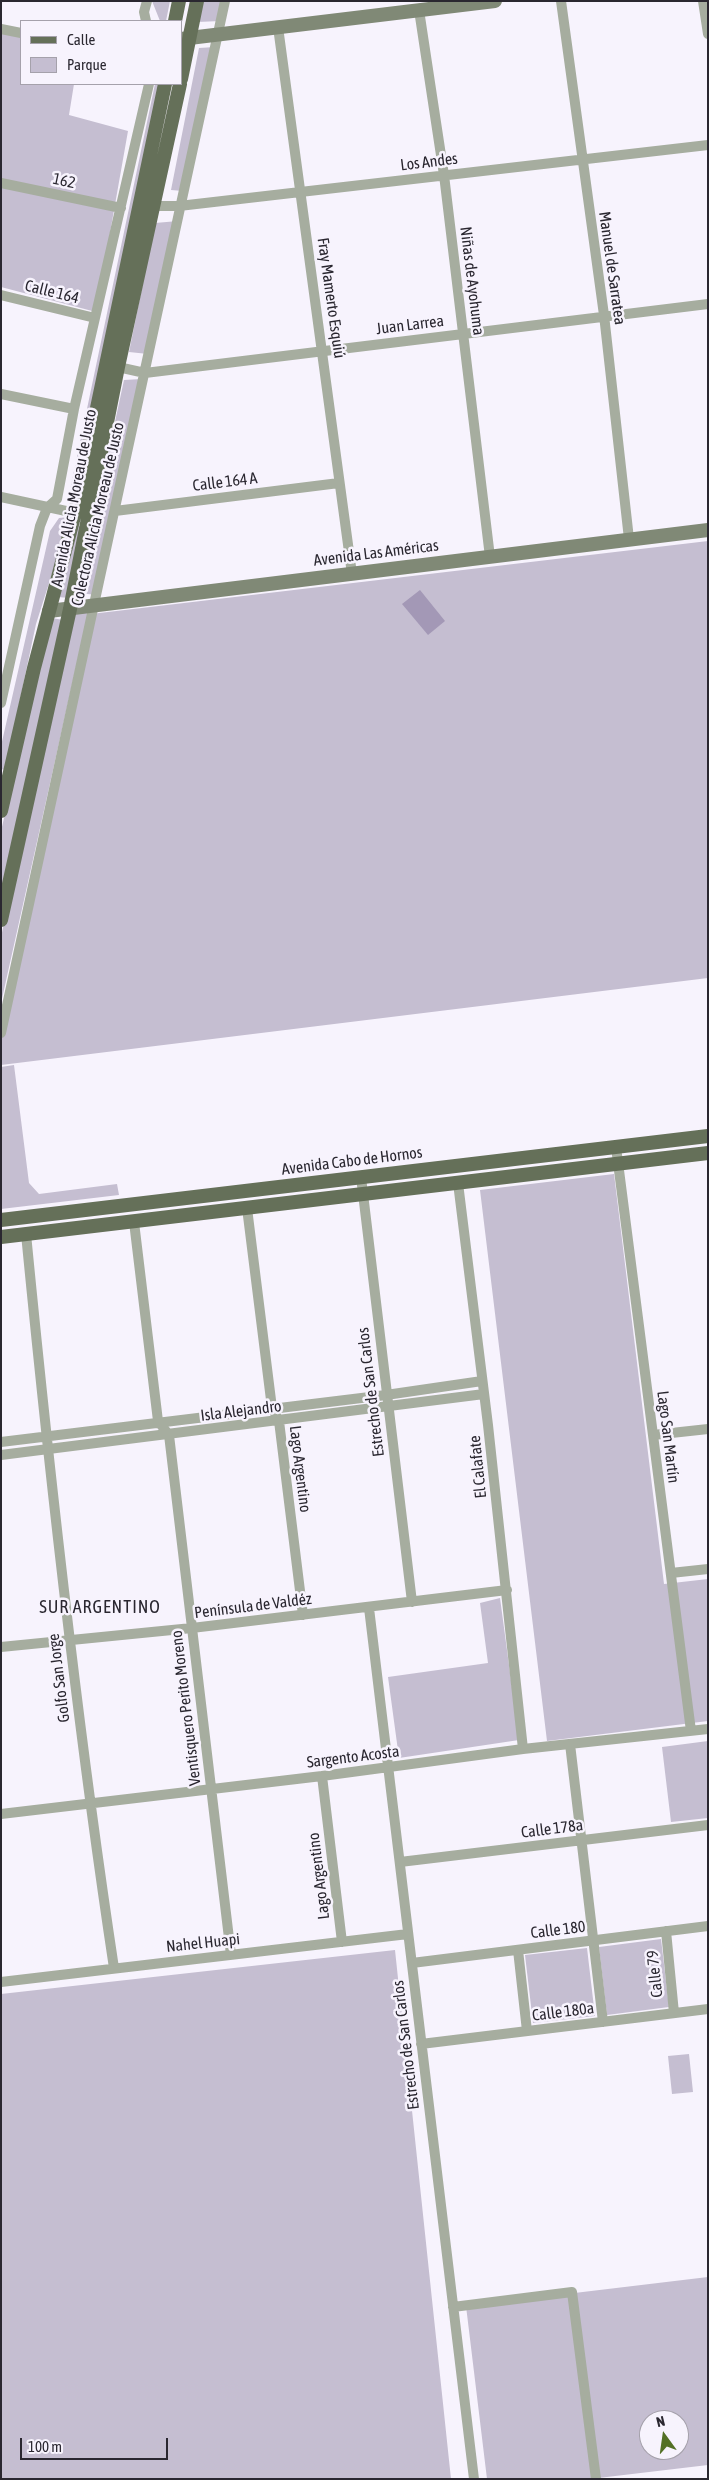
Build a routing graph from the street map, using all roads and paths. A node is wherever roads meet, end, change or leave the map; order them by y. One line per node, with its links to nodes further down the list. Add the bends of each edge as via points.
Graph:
1 (147, 1): 10 (street)
2 (179, 1): 11 (main road)
3 (197, 1): 17 (main road)
4 (225, 1): 15 (street, Colectora Alicia Moreau de Justo)
5 (495, 1): 8 (main road)
6 (561, 1): 23 (street, Manuel de Sarratea)
7 (703, 1): 16 (street)
8 (458, 3): 9 (main road)
9 (419, 10): 12 (main road); 24 (street, Niñas de Ayohuma)
10 (146, 20)
11 (175, 20)
12 (278, 27): 15 (main road); 26 (street, Fray Mamerto Esquiú)
13 (1, 29): 14 (street)
14 (20, 33)
15 (217, 34): 17 (main road); 28 (street, Colectora Alicia Moreau de Justo)
16 (708, 34)
17 (185, 38): 18 (main road)
18 (183, 58)
19 (149, 85): 29 (street)
20 (165, 85): 44 (main road, Avenida Alicia Moreau de Justo)
21 (180, 85): 27 (main road, Avenida Alicia Moreau de Justo)
22 (708, 145): 23 (street, Los Andes)
23 (582, 160): 24 (street, Los Andes); 32 (street, Manuel de Sarratea)
24 (444, 175): 26 (street, Los Andes); 34 (street, Niñas de Ayohuma)
25 (1, 183): 29 (street, 162)
26 (301, 192): 28 (street, Los Andes); 35 (street, Fray Mamerto Esquiú)
27 (154, 206): 28 (street, Los Andes); 36 (main road, Avenida Alicia Moreau de Justo)
28 (179, 206): 37 (street, Colectora Alicia Moreau de Justo)
29 (122, 208): 33 (street)
30 (1, 295): 33 (street, Calle 164)
31 (708, 304): 32 (street, Juan Larrea)
32 (604, 315): 34 (street, Juan Larrea); 46 (street, Manuel de Sarratea)
33 (95, 318): 39 (street)
34 (464, 333): 35 (street, Juan Larrea); 47 (street, Niñas de Ayohuma)
35 (323, 351): 37 (street, Juan Larrea); 40 (street, Fray Mamerto Esquiú)
36 (118, 367): 37 (street, Juan Larrea); 44 (main road, Avenida Alicia Moreau de Justo)
37 (144, 373): 43 (street, Colectora Alicia Moreau de Justo)
38 (1, 394): 39 (street)
39 (74, 409): 42 (street, via 57,499)
40 (339, 483): 43 (street, Calle 164 A); 48 (street, Fray Mamerto Esquiú)
41 (1, 497): 42 (street)
42 (47, 508): 44 (street); 52 (street)
43 (115, 511): 49 (street, Colectora Alicia Moreau de Justo)
44 (82, 514): 50 (main road, Avenida Alicia Moreau de Justo); 51 (main road, Avenida Alicia Moreau de Justo)
45 (708, 530): 46 (main road, Avenida Las Américas)
46 (629, 539): 47 (main road, Avenida Las Américas)
47 (490, 556): 48 (main road, Avenida Las Américas)
48 (352, 574): 49 (main road, Avenida Las Américas)
49 (93, 606): 50 (main road, Avenida Las Américas); 57 (street, Colectora Alicia Moreau de Justo)
50 (70, 609): 51 (main road, Avenida Las Américas); 56 (main road, Avenida Alicia Moreau de Justo)
51 (49, 611): 54 (main road, Avenida Alicia Moreau de Justo)
52 (5, 667): 53 (street)
53 (1, 703)
54 (6, 776): 55 (main road, Avenida Alicia Moreau de Justo)
55 (1, 811)
56 (1, 920)
57 (1, 1033)
58 (708, 1136): 59 (main road, Avenida Cabo de Hornos)
59 (616, 1147): 61 (street, Lago San Martín); 62 (main road, Avenida Cabo de Hornos)
60 (708, 1153): 61 (main road)
61 (618, 1164): 63 (main road); 79 (street, Lago San Martín)
62 (361, 1177): 64 (street, Estrecho de San Carlos); 66 (main road, Avenida Cabo de Hornos)
63 (458, 1183): 64 (main road); 70 (street, El Calafate)
64 (363, 1194): 65 (main road); 72 (street, Estrecho de San Carlos)
65 (247, 1208): 67 (main road); 73 (street, Lago Argentino)
66 (1, 1220)
67 (134, 1222): 68 (main road); 75 (street, Ventisquero Perito Moreno)
68 (26, 1234): 69 (main road); 80 (street, Golfo San Jorge)
69 (1, 1237)
70 (482, 1381): 71 (street, El Calafate); 72 (street, Isla Alejandro)
71 (484, 1394): 74 (street, Isla Alejandro); 86 (street, El Calafate)
72 (386, 1395): 73 (street, Isla Alejandro); 74 (street, Estrecho de San Carlos)
73 (272, 1408): 75 (street, Isla Alejandro); 76 (street, Lago Argentino)
74 (388, 1408): 76 (street, Isla Alejandro); 87 (street, Estrecho de San Carlos)
75 (158, 1421): 78 (street, Ventisquero Perito Moreno); 80 (street, Isla Alejandro)
76 (279, 1421): 78 (street, Isla Alejandro); 89 (street, Lago Argentino)
77 (708, 1429): 79 (street)
78 (168, 1435): 82 (street, Isla Alejandro); 90 (street, Ventisquero Perito Moreno)
79 (653, 1435): 85 (street, Lago San Martín)
80 (46, 1436): 81 (street, Isla Alejandro); 82 (street, Golfo San Jorge)
81 (1, 1442)
82 (47, 1450): 83 (street, Isla Alejandro); 91 (street, Golfo San Jorge)
83 (1, 1455)
84 (708, 1569): 85 (street)
85 (670, 1573): 94 (street, Lago San Martín)
86 (507, 1590): 87 (street, Península de Valdéz); 96 (street, El Calafate)
87 (412, 1602): 88 (street, Península de Valdéz)
88 (369, 1608): 89 (street, Península de Valdéz); 97 (street, Estrecho de San Carlos)
89 (303, 1615): 90 (street, Península de Valdéz)
90 (192, 1628): 91 (street, Península de Valdéz); 99 (street, Ventisquero Perito Moreno)
91 (69, 1640): 92 (street, Península de Valdéz); 100 (street, Golfo San Jorge)
92 (1, 1648)
93 (708, 1729): 94 (street, Sargento Acosta)
94 (691, 1731): 95 (street, Sargento Acosta)
95 (570, 1744): 96 (street, Sargento Acosta); 103 (street)
96 (523, 1749): 97 (street, Sargento Acosta)
97 (388, 1768): 98 (street, Sargento Acosta); 104 (street, Estrecho de San Carlos)
98 (322, 1776): 99 (street, Sargento Acosta); 109 (street, Lago Argentino)
99 (211, 1790): 100 (street, Sargento Acosta); 111 (street, Ventisquero Perito Moreno)
100 (89, 1803): 101 (street, Sargento Acosta); 113 (street, Golfo San Jorge)
101 (1, 1814)
102 (708, 1825): 103 (street, Calle 178a)
103 (582, 1840): 104 (street, Calle 178a); 108 (street)
104 (400, 1862): 107 (street, Estrecho de San Carlos)
105 (708, 1926): 106 (street, Calle 180)
106 (666, 1931): 108 (street, Calle 180); 116 (street, Calle 79)
107 (408, 1934): 109 (street, Nahel Huapi); 112 (street, Estrecho de San Carlos)
108 (593, 1940): 110 (street, Calle 180); 117 (street)
109 (342, 1942): 111 (street, Nahel Huapi)
110 (518, 1950): 112 (street, Calle 180); 118 (street)
111 (231, 1955): 113 (street, Nahel Huapi)
112 (412, 1963): 119 (street, Estrecho de San Carlos)
113 (114, 1968): 114 (street, Nahel Huapi)
114 (1, 1981)
115 (708, 2009): 116 (street, Calle 180a)
116 (674, 2014): 117 (street, Calle 180a)
117 (603, 2022): 118 (street, Calle 180a)
118 (527, 2031): 119 (street, Calle 180a)
119 (421, 2044): 120 (street, Estrecho de San Carlos)
120 (453, 2307): 121 (street, Estrecho de San Carlos); 122 (street, via 572,2292)
121 (474, 2479)
122 (596, 2479)

